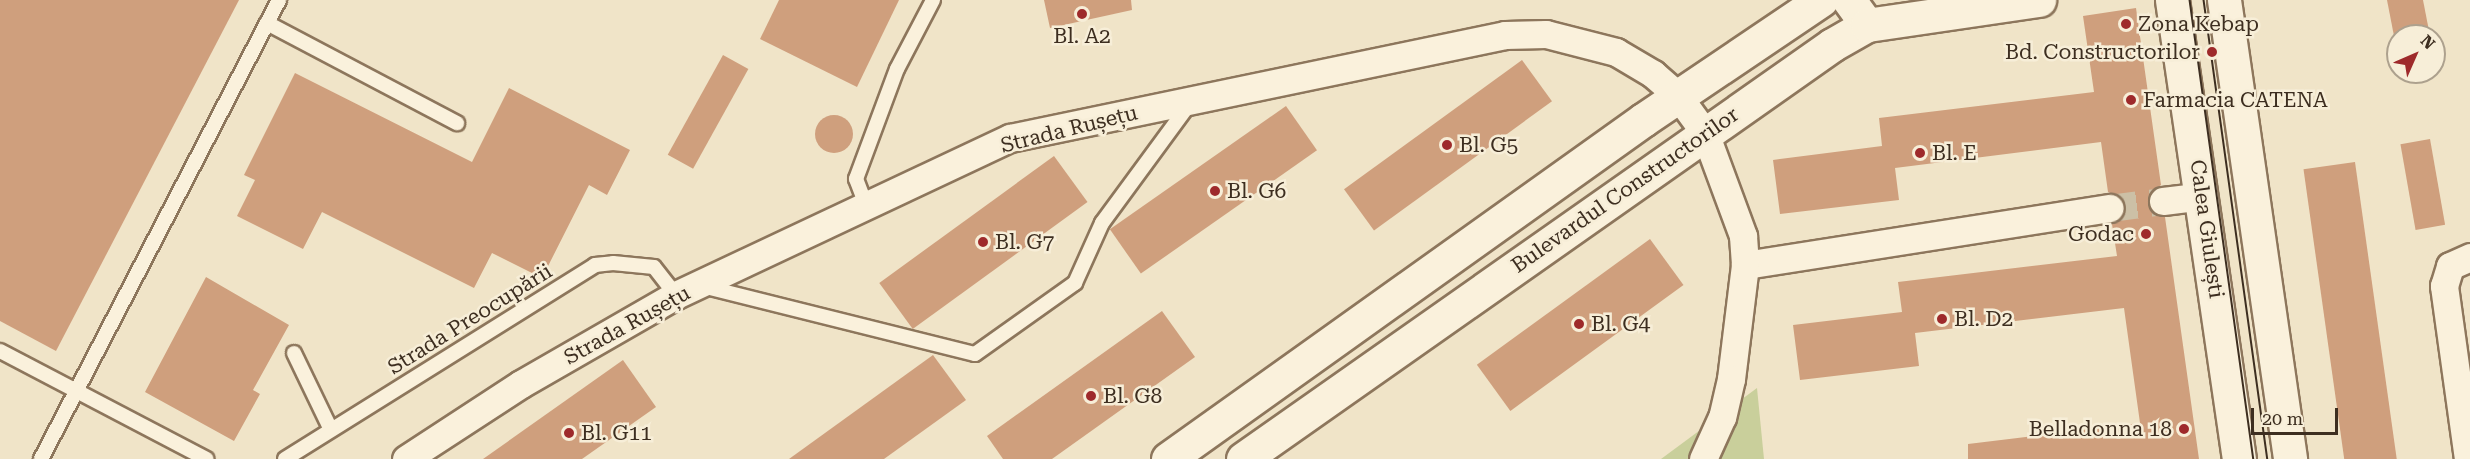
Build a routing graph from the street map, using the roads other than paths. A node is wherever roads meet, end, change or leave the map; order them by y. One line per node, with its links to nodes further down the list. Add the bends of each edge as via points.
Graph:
1 (279, 0): 8 (lane)
2 (933, 0): 15 (lane, via 897,69 856,179)
3 (1821, 0): 9 (street)
4 (2039, 0): 7 (street, Bulevardul Constructorilor)
5 (2172, 0): 13 (street, Calea Giulești)
6 (2224, 0): 32 (street)
7 (1858, 12): 12 (street, Bulevardul Constructorilor)
8 (267, 23): 11 (lane); 22 (lane)
9 (1678, 96): 10 (street, Strada Rușețu, via 1653,74 1616,52 1546,34 1505,35); 12 (street, Strada Rușețu); 28 (street)
10 (1192, 100): 15 (street, Strada Rușețu, via 1010,138); 19 (lane, via 1102,223 1076,284 975,354)
11 (457, 123)
12 (1705, 133): 18 (street, Strada Rușețu, via 1743,236); 29 (street, Bulevardul Constructorilor)
13 (2203, 196): 14 (street); 31 (street, Calea Giulești)
14 (2163, 201)
15 (866, 205): 19 (street, Strada Rușețu)
16 (2110, 208): 18 (street)
17 (2470, 257): 33 (street, via 2450,266 2444,286)
18 (1745, 266): 30 (street, Strada Rușețu, via 1731,378 1722,417)
19 (688, 290): 23 (lane, Strada Preocupării, via 654,267 595,265); 27 (street, Strada Rușețu, via 521,384)
20 (0, 351): 22 (lane)
21 (294, 353): 23 (lane)
22 (77, 391): 24 (lane); 25 (lane)
23 (331, 430): 26 (lane, Strada Preocupării)
24 (40, 459)
25 (207, 459)
26 (285, 459)
27 (406, 459)
28 (1168, 459)
29 (1243, 459)
30 (1703, 459)
31 (2239, 459)
32 (2290, 459)
33 (2468, 459)

